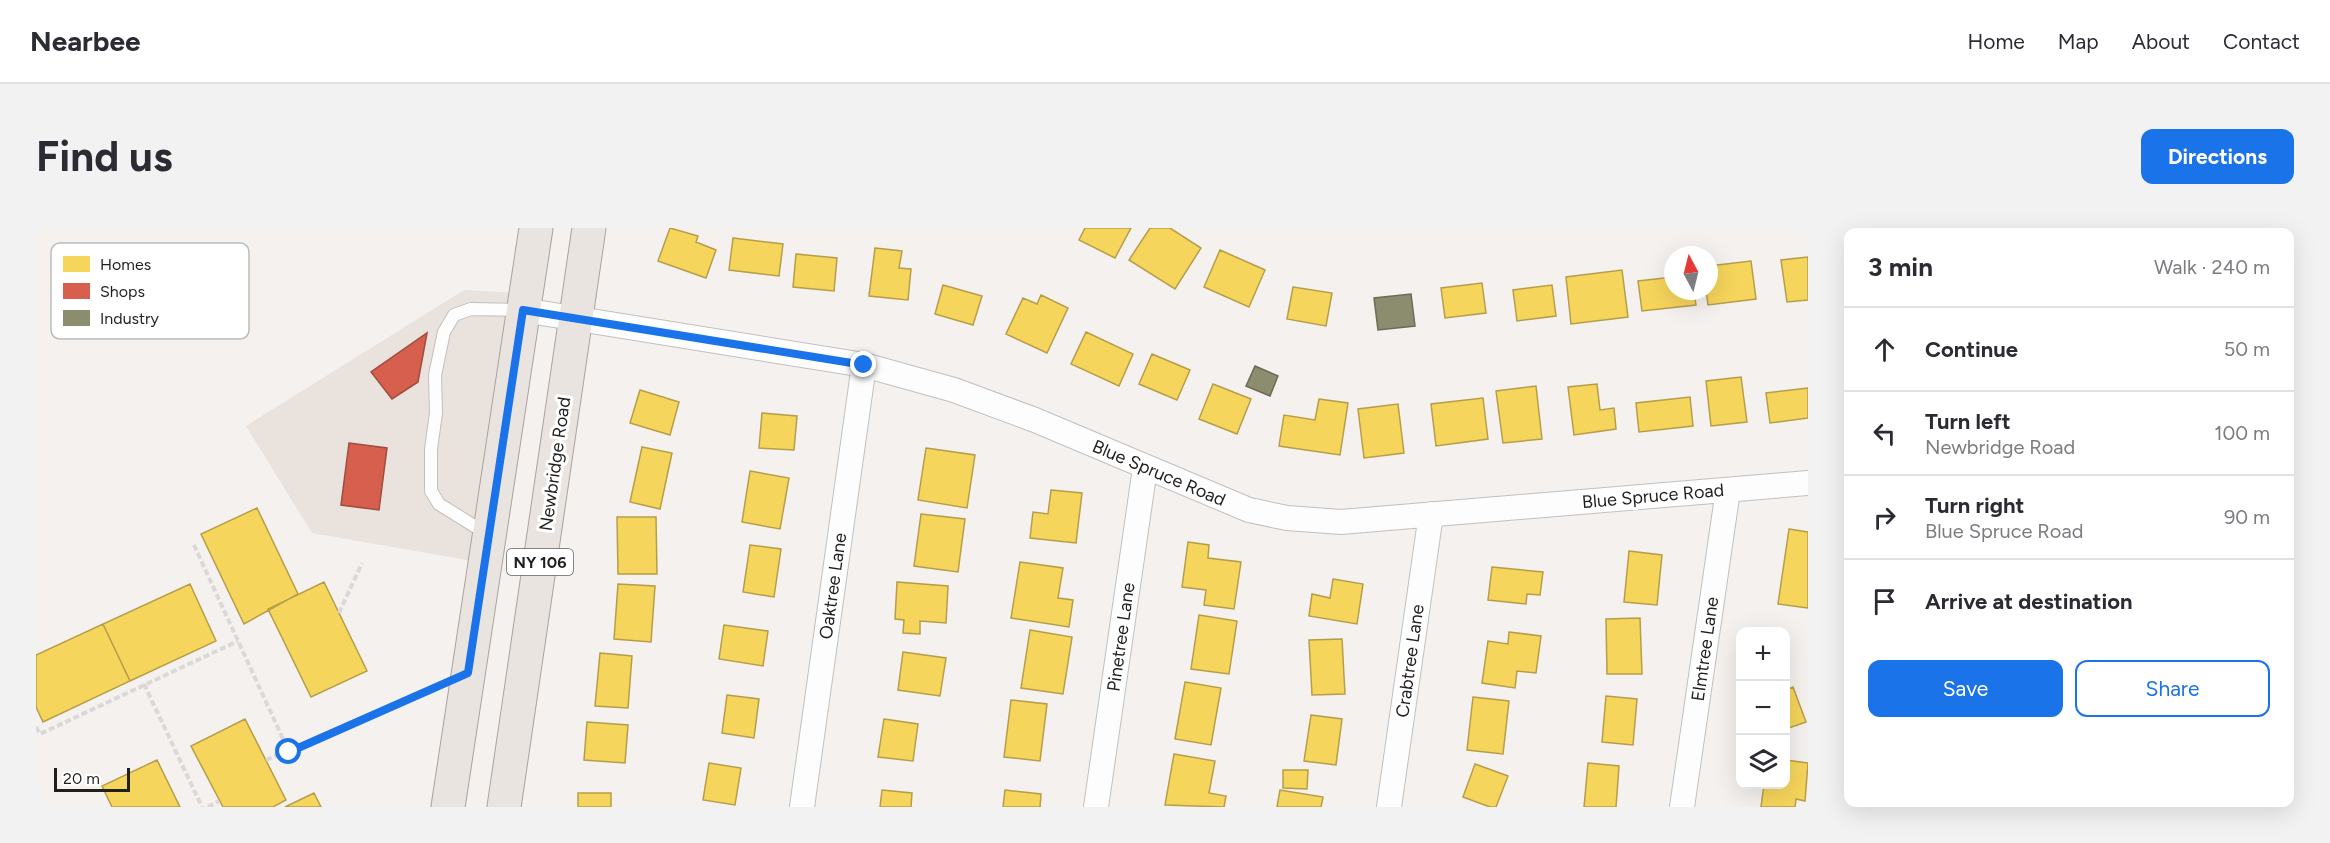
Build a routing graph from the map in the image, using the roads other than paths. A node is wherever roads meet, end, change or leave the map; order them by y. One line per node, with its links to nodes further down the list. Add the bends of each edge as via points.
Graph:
1 (536, 228): 3 (main road, NY 106)
2 (589, 228): 4 (main road, Newbridge Road / NY 106)
3 (523, 310): 4 (street, Blue Spruce Road); 10 (main road, NY 106); 10 (lane, via 471,309 454,315 444,332 435,375 431,491 440,504)
4 (576, 318): 5 (street, Blue Spruce Road); 12 (main road, Newbridge Road / NY 106)
5 (864, 365): 6 (street, Blue Spruce Road, via 954,390); 13 (street, Oaktree Lane)
6 (1145, 468): 9 (street, Blue Spruce Road, via 1249,510 1287,518 1341,522); 14 (street, Pinetree Lane)
7 (1808, 483): 8 (street, Blue Spruce Road)
8 (1728, 490): 9 (street, Blue Spruce Road); 16 (street, Elmtree Lane)
9 (1431, 514): 15 (street, Crabtree Lane)
10 (489, 536): 11 (main road, NY 106)
11 (448, 807)
12 (504, 807)
13 (802, 807)
14 (1096, 807)
15 (1389, 807)
16 (1682, 807)

